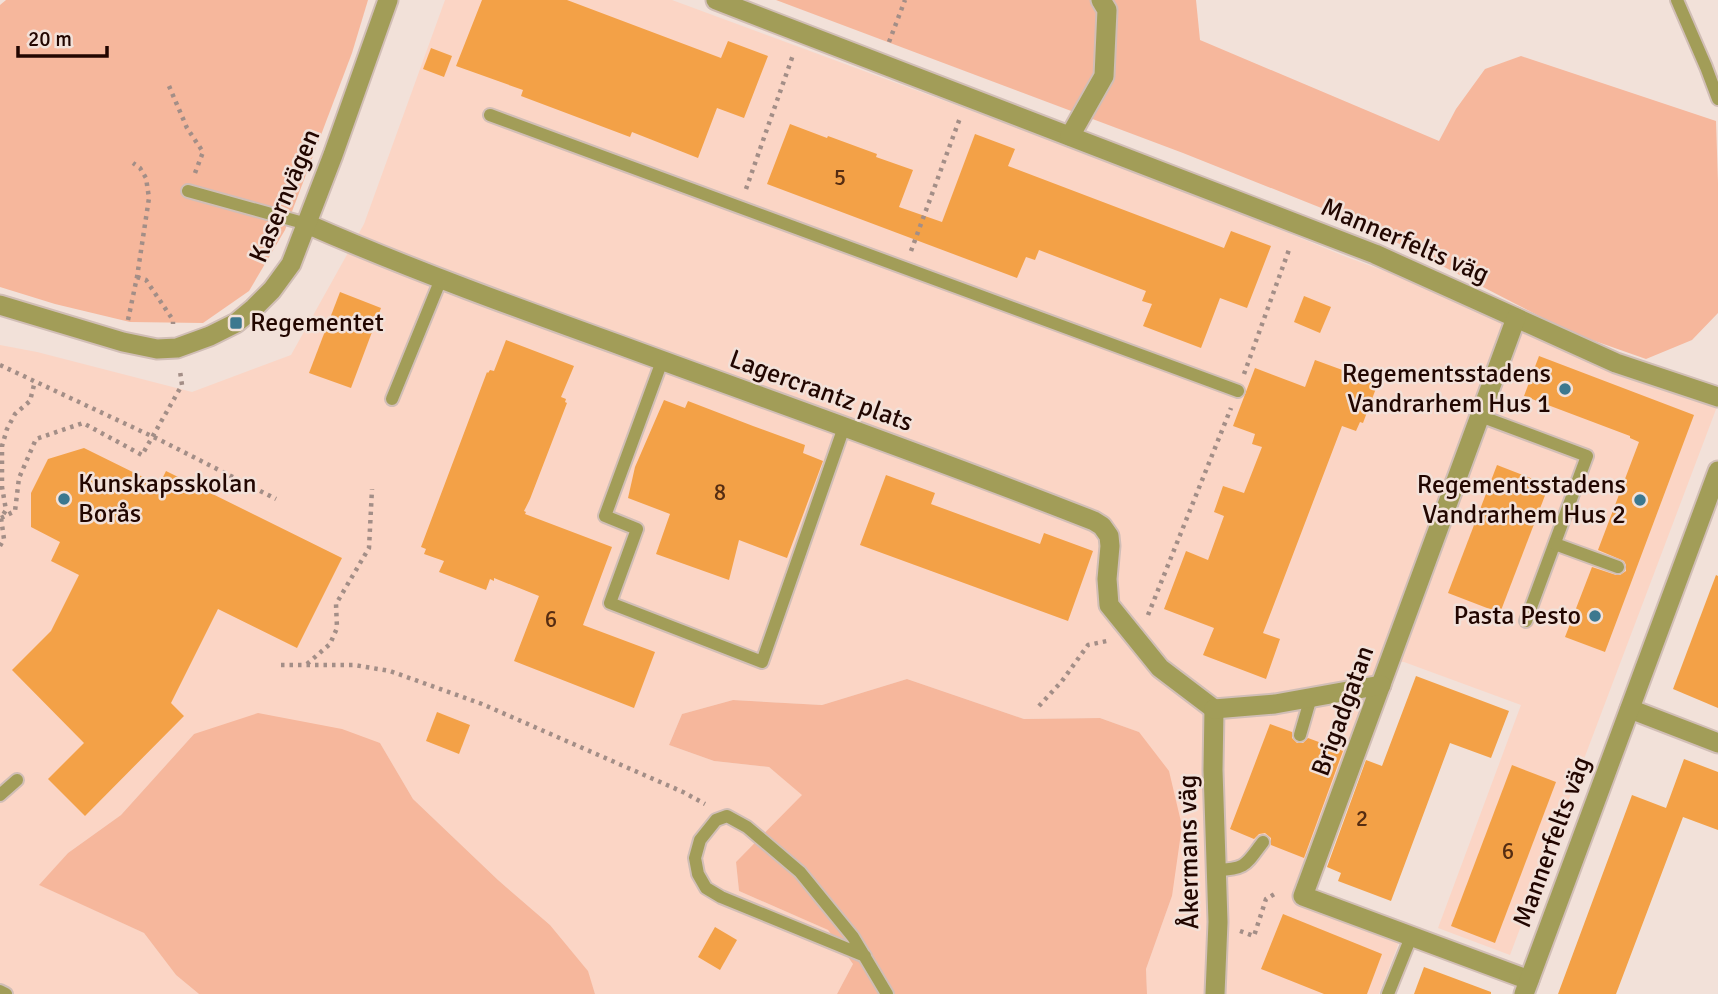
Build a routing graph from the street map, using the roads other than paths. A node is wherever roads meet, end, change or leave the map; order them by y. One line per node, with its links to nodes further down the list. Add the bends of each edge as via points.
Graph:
1 (388, 0): 9 (street, Kasernvägen)
2 (716, 0): 7 (street, Mannerfelts väg)
3 (1101, 0): 7 (street, via 1107,10 1104,76)
4 (1677, 0): 5 (lane)
5 (1718, 99)
6 (490, 114): 14 (lane)
7 (1070, 136): 12 (street, Mannerfelts väg, via 1376,254)
8 (188, 191): 9 (lane)
9 (307, 225): 10 (street, Lagercrantz plats); 11 (street, Kasernvägen, via 291,264 254,308 236,323 177,348 123,342)
10 (441, 279): 13 (street, Lagercrantz plats); 16 (lane)
11 (0, 305)
12 (1516, 318): 15 (street, Mannerfelts väg, via 1616,363); 17 (street, Brigadgatan)
13 (662, 361): 18 (street, Lagercrantz plats); 18 (lane, via 605,516 637,529 610,603 762,662)
14 (1238, 391)
15 (1718, 397)
16 (392, 399)
17 (1480, 416): 20 (lane, via 1587,456); 23 (street, Brigadgatan)
18 (844, 427): 25 (street, Lagercrantz plats, via 1102,526 1109,536 1110,605 1160,668)
19 (1718, 471): 26 (street, Mannerfelts väg)
20 (1555, 544): 21 (lane); 22 (lane)
21 (1618, 567)
22 (1526, 621)
23 (1381, 685): 24 (street); 33 (street, Brigadgatan, via 1303,896)
24 (1311, 697): 25 (street); 27 (lane)
25 (1213, 709): 32 (street, Åkermans väg)
26 (1630, 709): 28 (street); 35 (street, Mannerfelts väg)
27 (1300, 735)
28 (1718, 743)
29 (17, 780): 30 (lane)
30 (0, 795)
31 (1263, 842): 32 (lane, via 1246,863)
32 (1217, 870): 39 (street, Åkermans väg)
33 (1411, 937): 35 (street, Brigadgatan); 40 (lane)
34 (865, 956): 34 (lane, via 800,872 747,827 727,816 716,820 695,858 706,888); 38 (lane)
35 (1526, 987)
36 (0, 991): 37 (lane)
37 (6, 994)
38 (887, 994)
39 (1215, 994)
40 (1388, 994)

